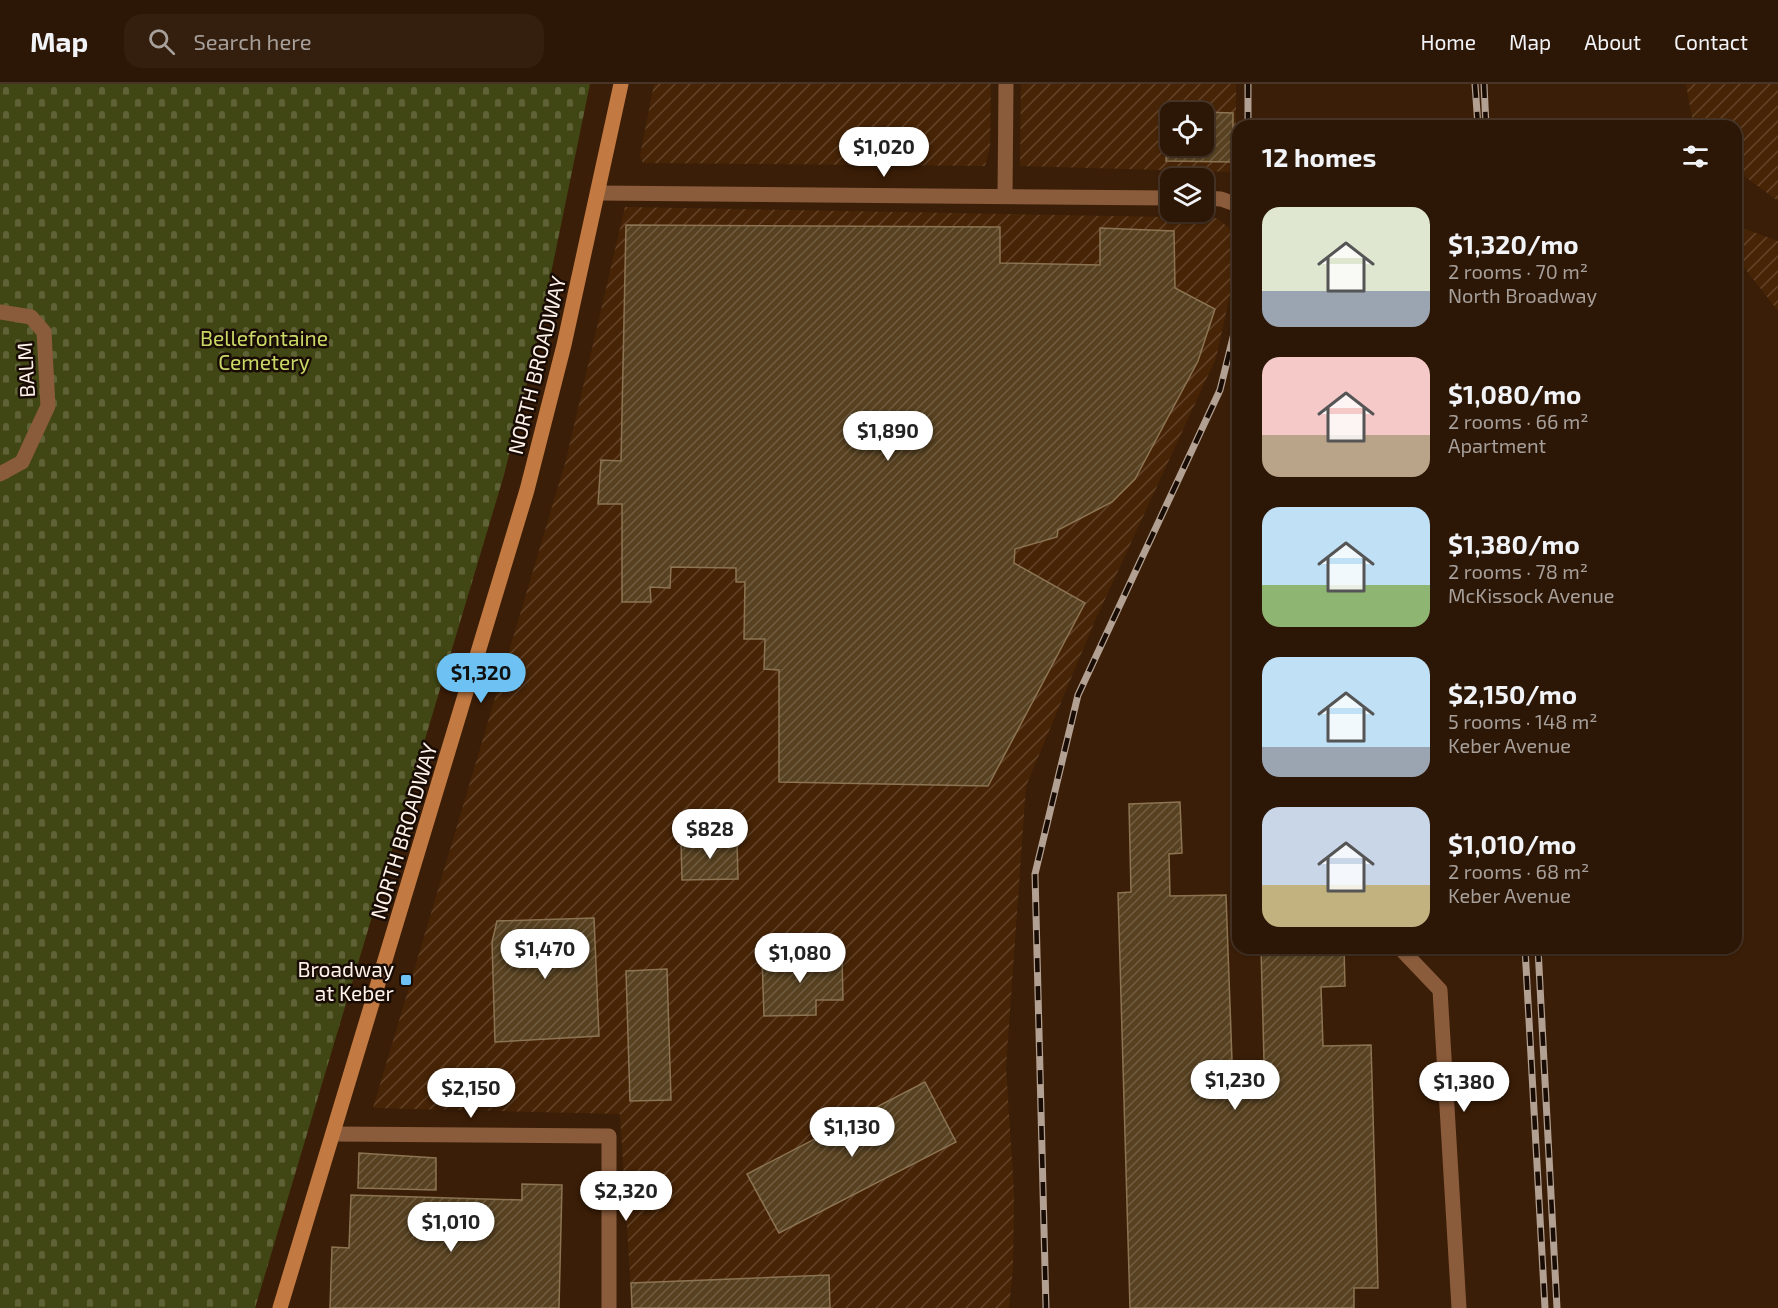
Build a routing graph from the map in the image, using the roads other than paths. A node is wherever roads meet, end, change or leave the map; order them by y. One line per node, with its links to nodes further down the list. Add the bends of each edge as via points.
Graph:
1 (621, 84): 3 (main road, NORTH BROADWAY)
2 (1006, 84): 4 (street)
3 (598, 193): 4 (street); 11 (main road, NORTH BROADWAY, via 527,490)
4 (1005, 196): 5 (street)
5 (1160, 198)
6 (1214, 198): 7 (street)
7 (1232, 203)
8 (0, 312): 9 (street, BALM, via 31,317 44,332 48,406 22,462)
9 (0, 474)
10 (1406, 954): 14 (street, via 1440,990)
11 (333, 1134): 12 (main road, NORTH BROADWAY); 13 (street, via 609,1136)
12 (280, 1308)
13 (609, 1308)
14 (1459, 1308)

